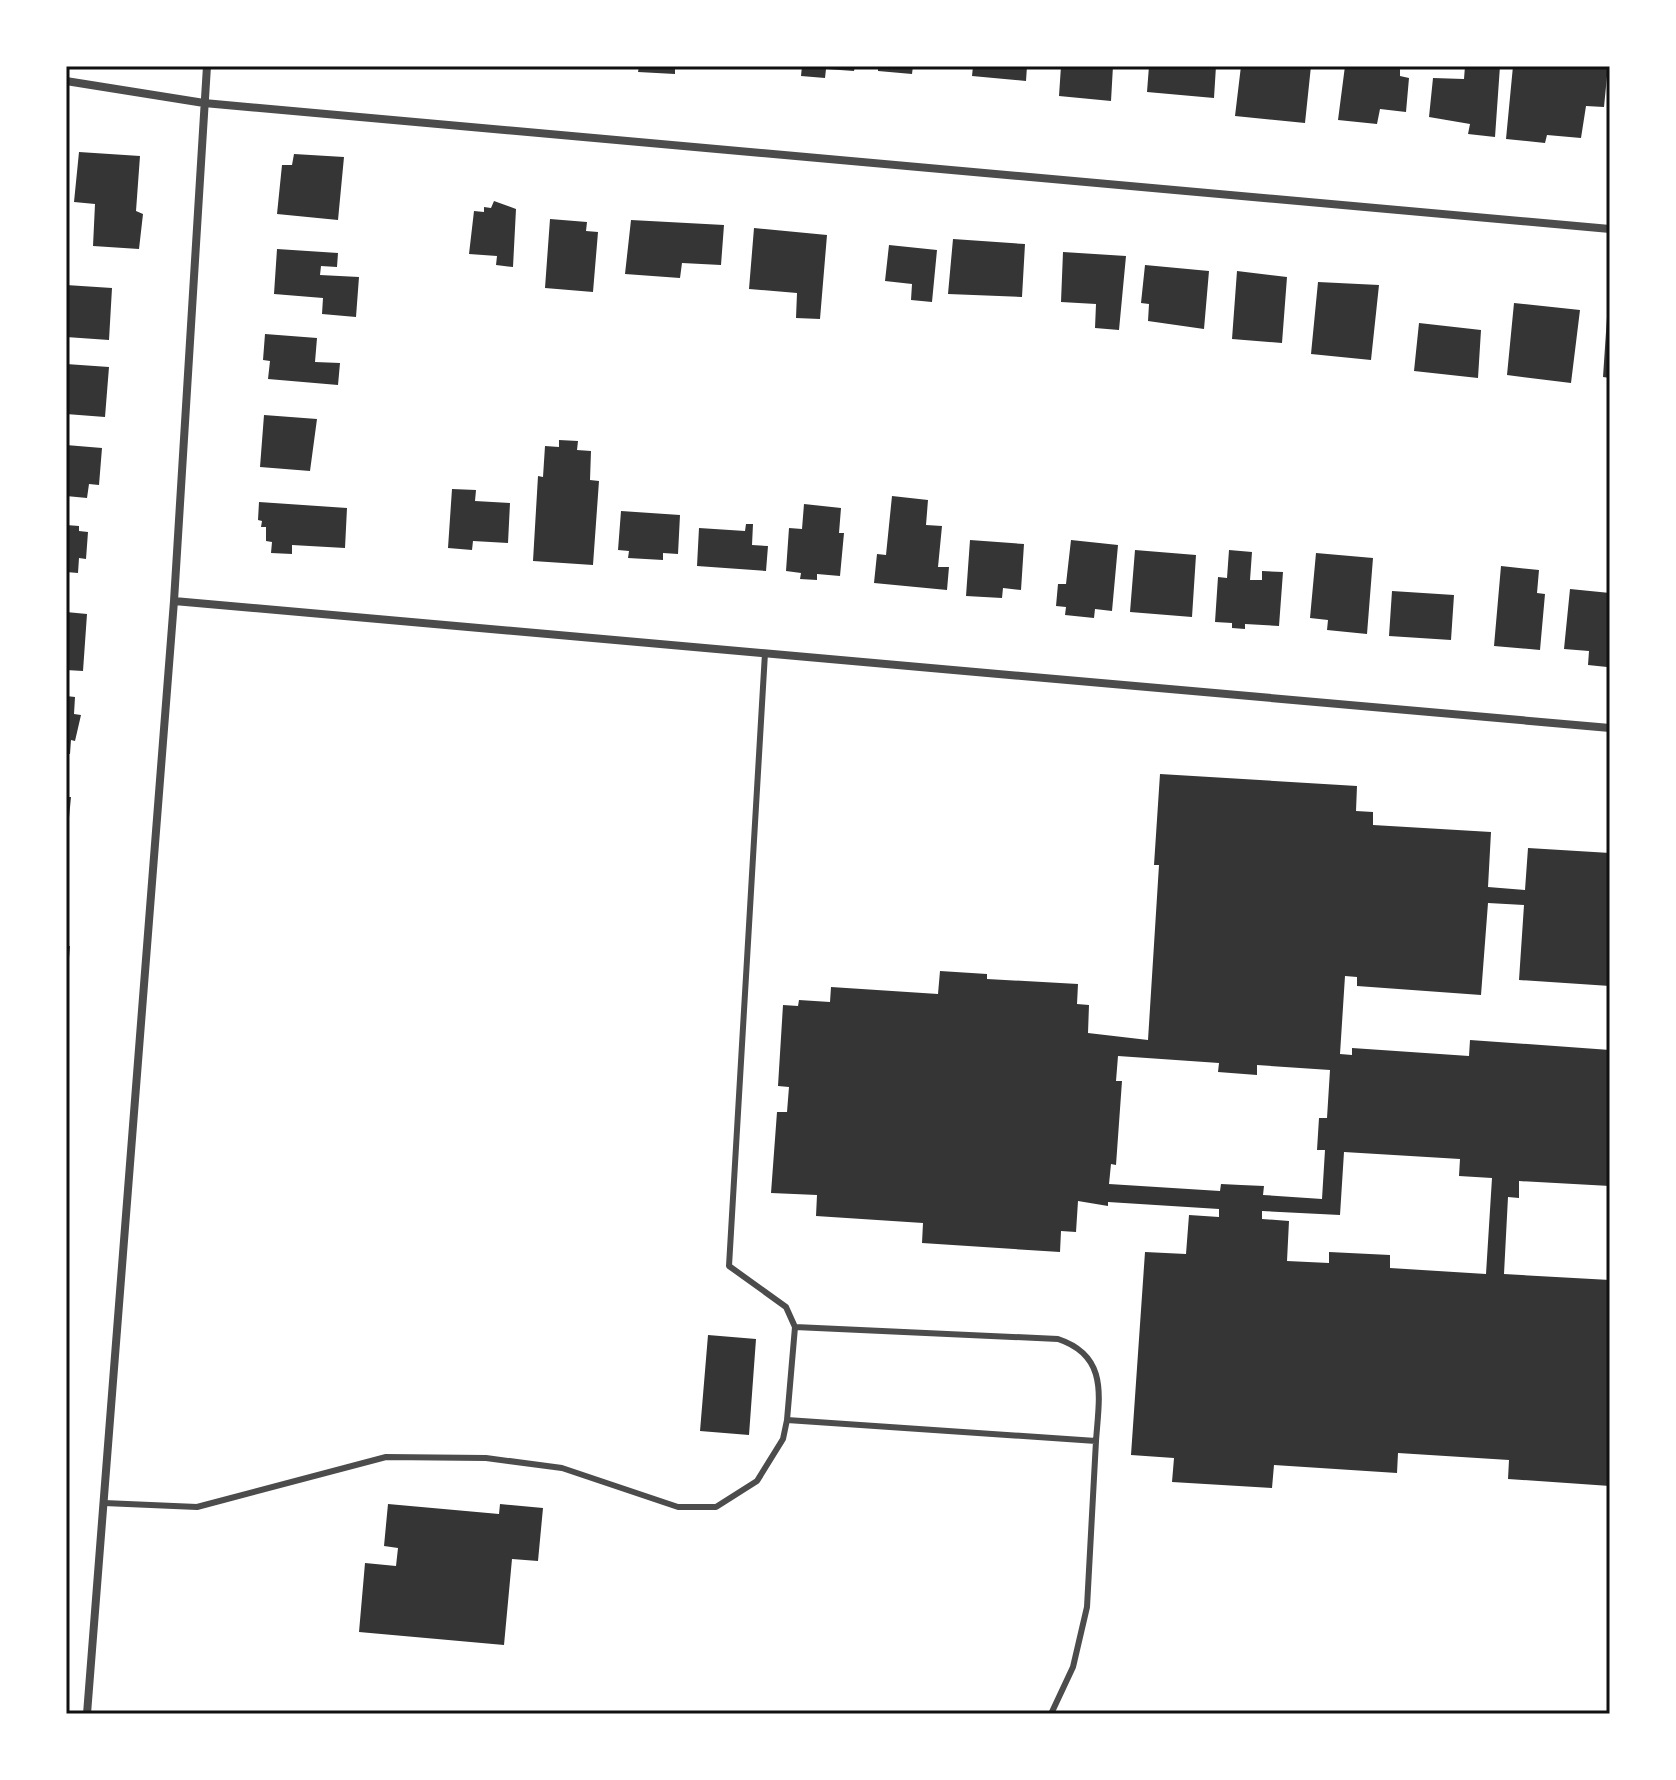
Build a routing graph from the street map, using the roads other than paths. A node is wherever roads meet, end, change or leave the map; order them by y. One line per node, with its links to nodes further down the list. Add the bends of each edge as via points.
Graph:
1 (207, 66): 3 (street)
2 (66, 81): 3 (street)
3 (204, 103): 4 (street); 5 (street)
4 (1610, 229)
5 (174, 601): 6 (street); 11 (street)
6 (765, 653): 7 (street); 8 (lane, via 729,1266 786,1307)
7 (1610, 728)
8 (795, 1327): 9 (lane); 10 (lane, via 1058,1339 1072,1344 1095,1368 1100,1383)
9 (787, 1420): 10 (lane); 11 (lane, via 783,1439 757,1481 716,1507 678,1507 562,1468 486,1458 386,1457 197,1507)
10 (1096, 1441): 13 (lane, via 1087,1607 1073,1667)
11 (104, 1503): 12 (street)
12 (87, 1714)
13 (1051, 1714)

